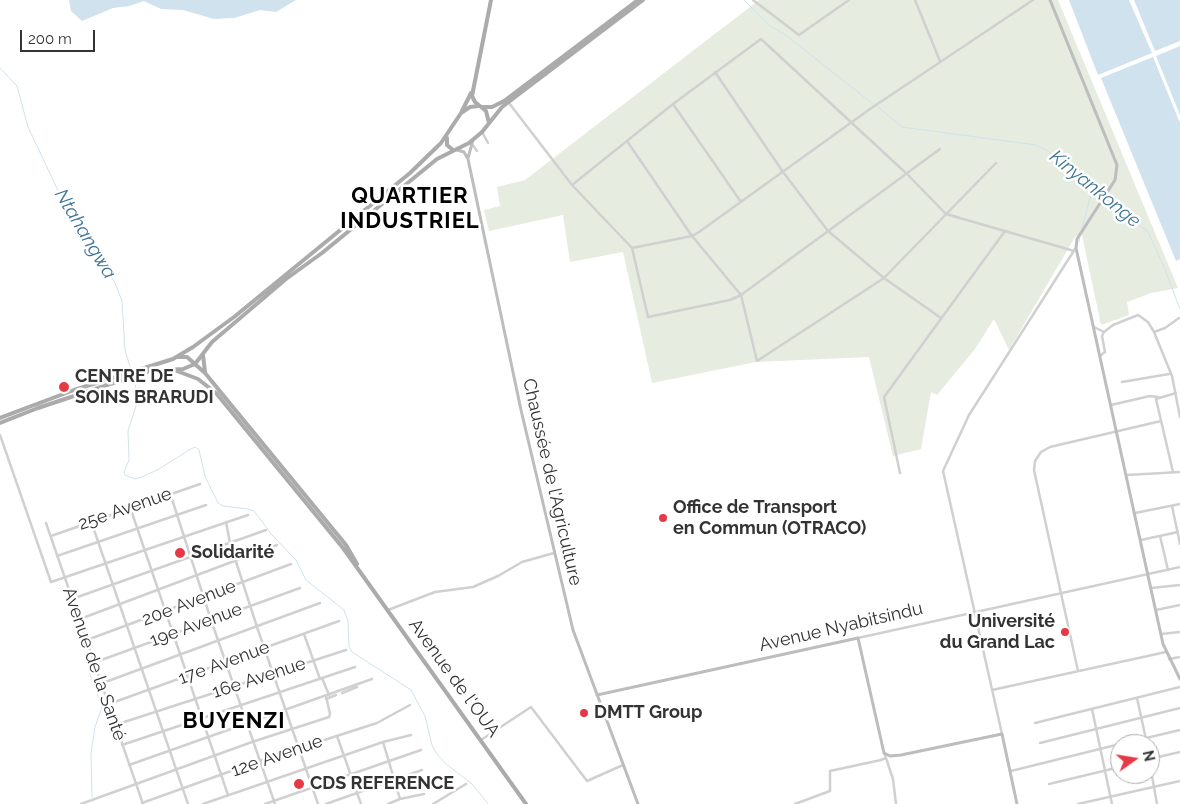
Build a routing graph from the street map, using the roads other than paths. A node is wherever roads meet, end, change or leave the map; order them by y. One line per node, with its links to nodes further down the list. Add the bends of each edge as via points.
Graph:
1 (491, 0): 11 (main road)
2 (638, 0): 12 (main road)
3 (643, 0): 12 (main road)
4 (753, 0): 5 (street, via 799,35)
5 (849, 0)
6 (915, 0): 9 (street)
7 (1033, 0): 9 (street)
8 (1050, 0): 39 (street, via 1117,165 1116,180 1077,239)
9 (940, 61): 17 (street)
10 (715, 72): 13 (street); 17 (street, via 761,39); 28 (street)
11 (473, 89): 14 (main road, via 473,99); 15 (main road)
12 (506, 102): 14 (main road, via 492,108); 16 (main road); 30 (street)
13 (673, 104): 20 (street); 31 (street)
14 (481, 107): 15 (main road); 16 (main road, via 488,114)
15 (461, 113): 19 (main road)
16 (489, 123): 18 (main road)
17 (851, 123): 28 (street); 29 (street)
18 (482, 132): 21 (main road); 22 (street)
19 (448, 134): 24 (main road, via 446,143); 32 (main road, via 410,172)
20 (627, 141): 30 (street); 37 (street)
21 (473, 142): 24 (main road); 25 (street); 26 (street, Chaussée de l'Agriculture)
22 (488, 142)
23 (940, 149): 29 (street)
24 (454, 150): 26 (street, via 464,152); 34 (main road, via 437,159)
25 (477, 151)
26 (468, 159): 97 (street, Chaussée de l'Agriculture)
27 (996, 163): 33 (street)
28 (783, 172): 31 (street); 35 (street)
29 (907, 174): 33 (street); 35 (street)
30 (572, 185): 38 (street)
31 (741, 202): 37 (street)
32 (363, 210): 34 (main road); 42 (main road)
33 (946, 214): 36 (street); 40 (street)
34 (368, 216): 42 (main road)
35 (828, 231): 40 (street); 41 (street)
36 (1004, 231): 39 (street); 43 (street)
37 (692, 236): 38 (street); 41 (street)
38 (632, 248): 41 (street, via 648,317)
39 (1075, 249): 45 (street); 125 (street, via 969,415 944,471)
40 (884, 278): 41 (street, via 757,361); 43 (street)
41 (741, 295)
42 (247, 309): 48 (main road); 50 (main road)
43 (941, 318): 68 (street, via 883,399)
44 (1179, 318): 47 (street)
45 (1094, 327): 46 (street); 49 (street)
46 (1104, 332): 47 (street, via 1138,315); 49 (street, via 1105,352)
47 (1154, 332): 56 (street)
48 (203, 352): 52 (main road); 55 (main road)
49 (1100, 356): 61 (street)
50 (177, 357): 51 (main road); 52 (main road, Avenue de l'OUA, via 187,357)
51 (173, 359): 53 (main road, via 170,364); 54 (main road)
52 (195, 364): 53 (main road); 55 (main road, Avenue de l'OUA)
53 (173, 369): 54 (main road); 95 (main road, Avenue de l'OUA, via 198,379 216,393)
54 (138, 373): 57 (main road)
55 (205, 373): 95 (main road, Avenue de l'OUA)
56 (1171, 374): 58 (street); 59 (street)
57 (126, 377): 63 (main road, via 74,390); 65 (main road)
58 (1122, 382)
59 (1176, 394): 60 (street); 62 (street)
60 (1158, 396): 61 (street); 64 (street)
61 (1111, 405): 66 (street)
62 (1180, 417)
63 (0, 418)
64 (1161, 421): 66 (street); 69 (street)
65 (0, 423)
66 (1117, 430): 71 (street); 115 (street, via 1050,447 1035,461 1034,470)
67 (0, 435): 108 (street, via 51,582)
68 (900, 472)
69 (1172, 472): 70 (street); 71 (street)
70 (1180, 472)
71 (1127, 475): 78 (street)
72 (200, 484): 73 (street, 25e Avenue)
73 (170, 493): 77 (street, 25e Avenue); 79 (street)
74 (1180, 504): 76 (street)
75 (206, 505): 79 (street)
76 (1172, 506): 78 (street); 86 (street)
77 (130, 507): 81 (street, 25e Avenue); 84 (street)
78 (1135, 513): 90 (street)
79 (177, 514): 84 (street); 87 (street)
80 (248, 515): 82 (street)
81 (91, 521): 88 (street, 25e Avenue); 91 (street)
82 (226, 522): 87 (street); 92 (street)
83 (46, 523): 88 (street, Avenue de la Santé)
84 (137, 529): 91 (street); 96 (street)
85 (266, 530): 92 (street)
86 (1178, 532): 89 (street); 93 (street)
87 (184, 535): 96 (street); 99 (street)
88 (51, 536): 98 (street, Avenue de la Santé)
89 (1160, 536): 90 (street); 104 (street)
90 (1141, 540): 106 (street)
91 (98, 543): 98 (street); 101 (street)
92 (230, 543): 99 (street); 100 (street)
93 (1180, 544)
94 (277, 545): 100 (street)
95 (344, 547): 122 (main road, Avenue de l'OUA)
96 (145, 550): 101 (street); 105 (street)
97 (554, 553): 122 (street, via 522,562 478,586 435,592); 163 (street, Chaussée de l'Agriculture, via 573,630)
98 (57, 556): 108 (street, Avenue de la Santé)
99 (191, 557): 105 (street); 107 (street)
100 (236, 562): 107 (street); 109 (street)
101 (105, 564): 108 (street); 110 (street)
102 (291, 564): 109 (street, 20e Avenue)
103 (1180, 567): 104 (street, Avenue Nyabitsindu)
104 (1168, 570): 106 (street, Avenue Nyabitsindu)
105 (152, 571): 110 (street); 114 (street)
106 (1148, 575): 113 (street); 115 (street, Avenue Nyabitsindu)
107 (197, 576): 114 (street); 116 (street)
108 (65, 578): 117 (street, Avenue de la Santé)
109 (243, 583): 116 (street, 20e Avenue); 121 (street)
110 (113, 585): 117 (street); 119 (street)
111 (1180, 585): 113 (street)
112 (300, 588): 121 (street, 19e Avenue)
113 (1151, 588): 123 (street)
114 (159, 591): 119 (street); 124 (street)
115 (1061, 595): 125 (street, Avenue Nyabitsindu); 150 (street)
116 (204, 598): 124 (street, 20e Avenue); 127 (street)
117 (72, 599): 126 (street, Avenue de la Santé)
118 (320, 603): 130 (street)
119 (119, 605): 126 (street); 129 (street)
120 (1180, 605): 123 (street)
121 (250, 606): 127 (street, 19e Avenue); 130 (street)
122 (388, 610): 189 (main road, Avenue de l'OUA)
123 (1156, 610): 134 (street)
124 (166, 612): 129 (street, 20e Avenue); 132 (street)
125 (974, 613): 135 (street, Avenue Nyabitsindu); 161 (street)
126 (79, 619): 136 (street, Avenue de la Santé)
127 (211, 620): 132 (street, 19e Avenue); 137 (street)
128 (340, 621): 133 (street, 17e Avenue)
129 (127, 626): 136 (street, 20e Avenue); 138 (street)
130 (257, 627): 137 (street); 139 (street)
131 (1180, 632): 134 (street)
132 (173, 634): 138 (street, 19e Avenue); 142 (street)
133 (304, 634): 139 (street, 17e Avenue); 145 (street)
134 (1161, 634): 141 (street)
135 (858, 638): 163 (street, Avenue Nyabitsindu); 200 (street)
136 (86, 641): 147 (street, Avenue de la Santé)
137 (218, 641): 142 (street); 146 (street)
138 (134, 648): 147 (street, 19e Avenue); 149 (street)
139 (264, 649): 146 (street, 17e Avenue); 151 (street)
140 (346, 650): 145 (street, 16e Avenue)
141 (1166, 652): 144 (street); 150 (street)
142 (180, 656): 149 (street); 152 (street)
143 (1180, 657): 144 (street)
144 (1169, 659): 155 (street)
145 (315, 660): 151 (street, 16e Avenue); 153 (street)
146 (226, 662): 152 (street, 17e Avenue); 157 (street)
147 (93, 663): 156 (street, Avenue de la Santé)
148 (355, 667): 153 (street)
149 (142, 669): 156 (street); 160 (street)
150 (1078, 671): 161 (street)
151 (273, 674): 157 (street, 16e Avenue); 162 (street)
152 (186, 676): 160 (street, 17e Avenue); 166 (street)
153 (321, 679): 162 (street); 164 (street)
154 (372, 679): 164 (street)
155 (1180, 679)
156 (100, 684): 167 (street, Avenue de la Santé)
157 (234, 686): 166 (street, 16e Avenue); 168 (street)
158 (357, 687): 164 (street)
159 (1180, 687): 165 (street)
160 (148, 690): 167 (street, 17e Avenue); 173 (street)
161 (992, 690): 183 (street)
162 (279, 692): 168 (street); 172 (street)
163 (597, 694): 208 (street, Chaussée de l'Agriculture)
164 (327, 697): 172 (street); 179 (street, via 328,717)
165 (1137, 698): 171 (street); 175 (street)
166 (196, 699): 173 (street, 16e Avenue); 174 (street)
167 (108, 704): 178 (street, Avenue de la Santé)
168 (240, 704): 174 (street); 177 (street)
169 (410, 705): 188 (street, 12e Avenue, via 377,723)
170 (1180, 708): 175 (street)
171 (1092, 709): 176 (street); 180 (street)
172 (285, 710): 177 (street); 179 (street)
173 (155, 712): 178 (street, 16e Avenue); 182 (street)
174 (202, 717): 182 (street); 187 (street)
175 (1142, 717): 180 (street); 184 (street)
176 (1035, 723)
177 (246, 724): 187 (street); 190 (street)
178 (115, 725): 193 (street, Avenue de la Santé)
179 (292, 729): 190 (street); 195 (street)
180 (1097, 729): 192 (street); 196 (street)
181 (1180, 730): 186 (street)
182 (161, 731): 193 (street); 197 (street)
183 (1002, 734): 200 (street, via 901,755); 214 (street)
184 (1145, 734)
185 (411, 735): 191 (street)
186 (1160, 735)
187 (209, 736): 197 (street); 202 (street)
188 (337, 736): 195 (street, 12e Avenue); 201 (street)
189 (481, 740): 208 (street, via 531,707 587,781); 243 (main road, Avenue de l'OUA)
190 (252, 742): 202 (street); 205 (street)
191 (384, 742): 201 (street); 206 (street)
192 (1040, 742)
193 (122, 745): 207 (street, Avenue de la Santé)
194 (1110, 747): 196 (street)
195 (298, 748): 205 (street, 12e Avenue); 209 (street)
196 (1101, 749): 213 (street); 214 (street)
197 (168, 750): 207 (street); 210 (street)
198 (421, 750): 206 (street)
199 (1180, 752): 203 (street)
200 (884, 753): 204 (street)
201 (344, 755): 209 (street); 216 (street)
202 (215, 756): 210 (street); 215 (street)
203 (1160, 757)
204 (886, 758): 245 (street, via 830,771 830,791); 246 (street)
205 (260, 761): 215 (street, 12e Avenue); 218 (street)
206 (390, 761): 216 (street); 217 (street)
207 (129, 764): 220 (street, Avenue de la Santé)
208 (623, 765): 244 (street, Chaussée de l'Agriculture)
209 (305, 768): 218 (street); 225 (street)
210 (176, 770): 220 (street); 226 (street)
211 (422, 770): 217 (street)
212 (1110, 770): 213 (street)
213 (1105, 771): 222 (street); 230 (street)
214 (1011, 772): 247 (street)
215 (221, 775): 226 (street, 12e Avenue); 229 (street)
216 (351, 775): 225 (street); 227 (street)
217 (396, 780): 227 (street); 231 (street)
218 (266, 781): 229 (street); 232 (street)
219 (1180, 781): 224 (street)
220 (136, 784): 233 (street, Avenue de la Santé); 234 (street)
221 (466, 784): 242 (street)
222 (1050, 784)
223 (1153, 784): 224 (street)
224 (1153, 787): 230 (street); 250 (street)
225 (312, 788): 232 (street); 238 (street)
226 (182, 789): 233 (street, 12e Avenue); 235 (street)
227 (357, 793): 239 (street); 240 (street)
228 (424, 794): 231 (street)
229 (228, 795): 236 (street)
230 (1110, 797): 248 (street); 249 (street)
231 (400, 799): 241 (street)
232 (274, 802): 237 (street)
233 (142, 803)
234 (81, 804)
235 (188, 804)
236 (203, 804)
237 (265, 804)
238 (318, 804)
239 (326, 804)
240 (361, 804)
241 (388, 804)
242 (433, 804)
243 (526, 804)
244 (638, 804)
245 (795, 804)
246 (896, 804)
247 (1017, 804)
248 (1078, 804)
249 (1112, 804)
250 (1157, 804)

